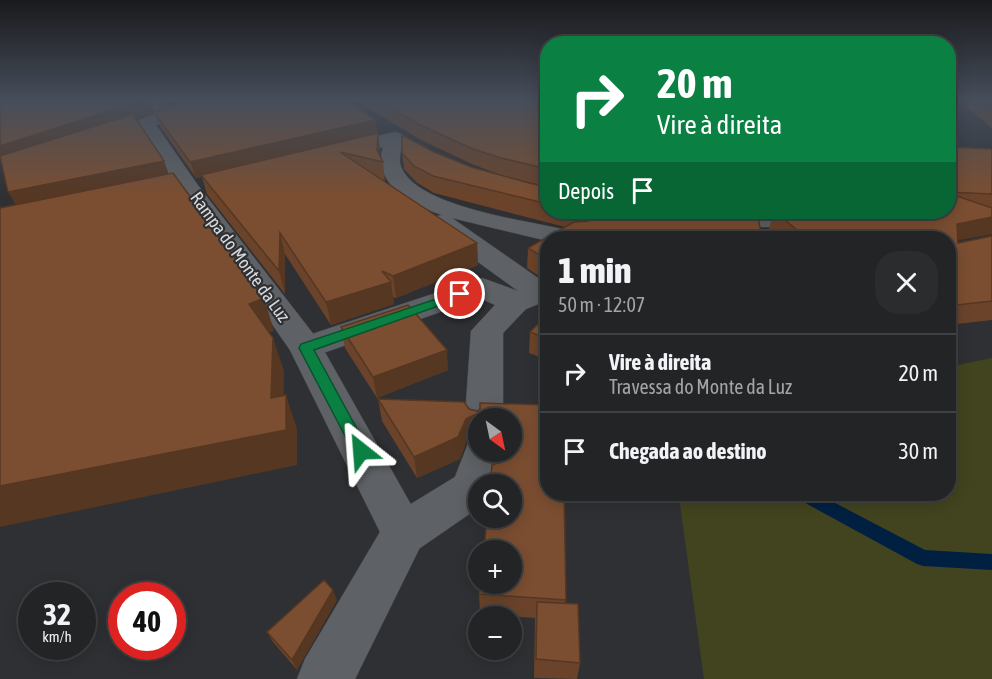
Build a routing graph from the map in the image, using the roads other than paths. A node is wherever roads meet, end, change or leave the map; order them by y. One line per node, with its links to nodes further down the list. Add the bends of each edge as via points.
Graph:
1 (161, 132): 8 (street, Rampa do Monte da Luz, via 190,189)
2 (315, 158): 3 (street, via 395,137 390,159 392,171)
3 (405, 189): 6 (street, via 472,219); 7 (street, via 450,230 540,292)
4 (712, 219): 5 (street)
5 (773, 219)
6 (540, 232)
7 (515, 303): 8 (street, via 482,287); 9 (street, via 487,331)
8 (306, 348): 11 (street, Rampa do Monte da Luz)
9 (484, 408)
10 (480, 462): 11 (street, via 473,488)
11 (404, 533): 12 (street)
12 (325, 679)

